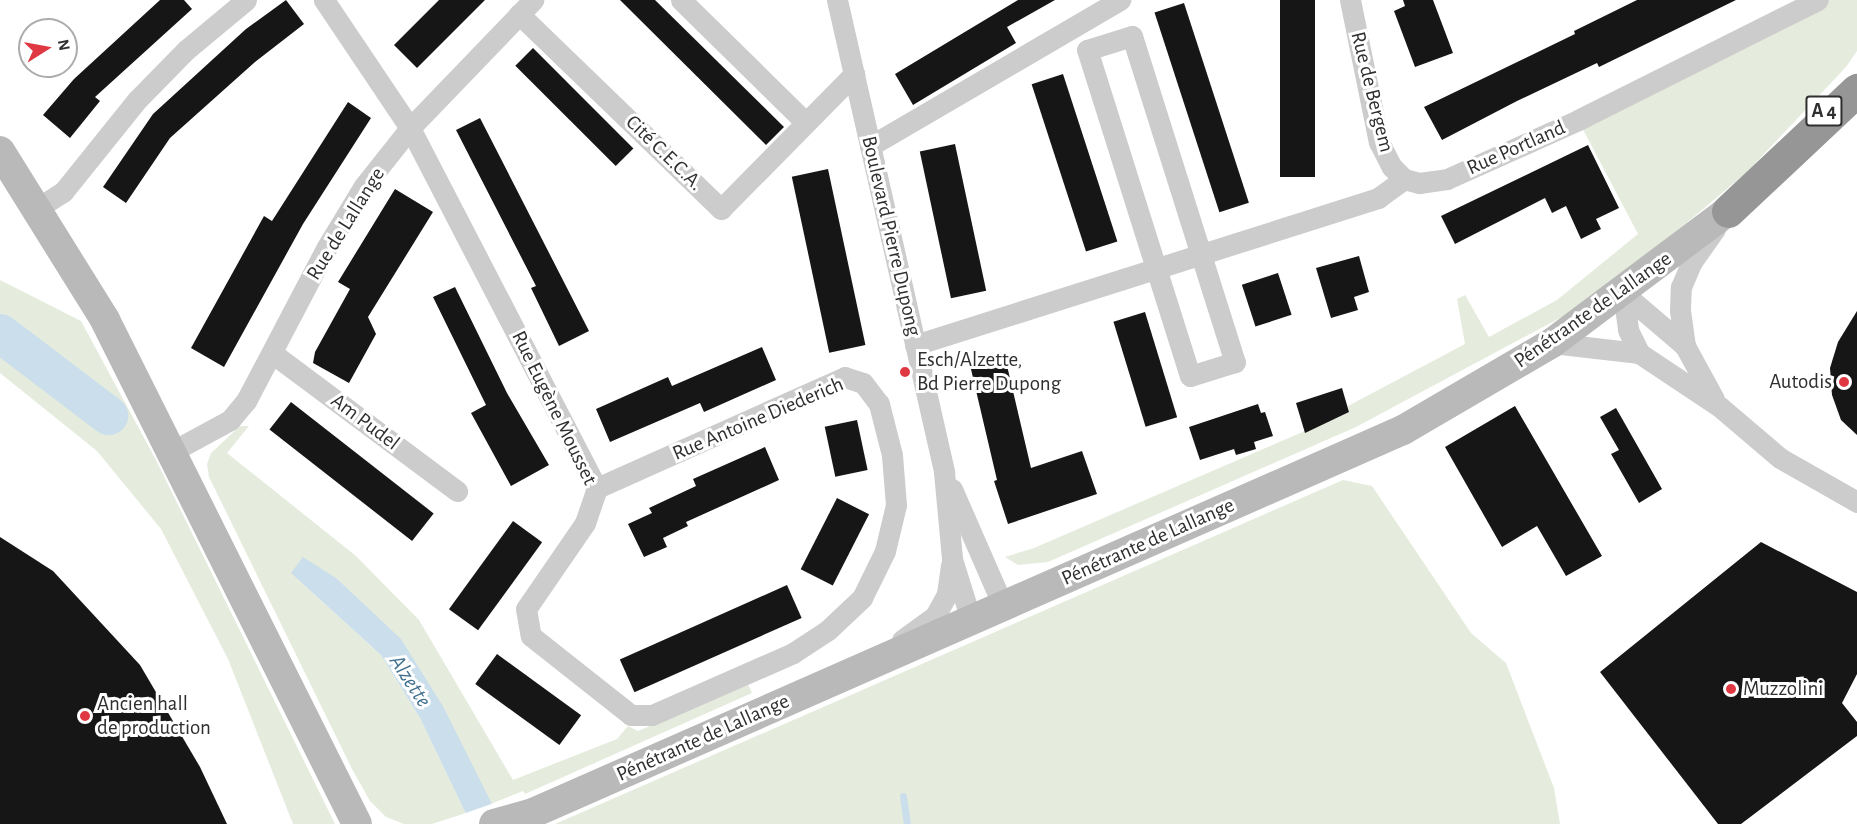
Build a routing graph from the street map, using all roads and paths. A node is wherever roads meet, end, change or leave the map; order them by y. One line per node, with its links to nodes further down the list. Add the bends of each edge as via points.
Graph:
1 (246, 0): 19 (street, via 186,50 137,100 63,192)
2 (324, 0): 14 (street, Rue Eugène Mousset)
3 (681, 0): 13 (street)
4 (837, 0): 11 (street, Boulevard Pierre Dupong)
5 (1120, 0): 9 (street)
6 (1350, 0): 18 (street, Rue de Bergem, via 1379,142 1392,167)
7 (1818, 0): 18 (street, Rue Portland, via 1578,120 1447,180 1419,183)
8 (526, 7): 13 (street, Cité C.E.C.A., via 721,209); 14 (street, Rue de Lallange)
9 (1085, 9): 15 (street)
10 (1857, 69): 17 (highway, A 4)
11 (854, 74): 13 (street, Cité C.E.C.A.); 15 (street, Boulevard Pierre Dupong)
12 (1857, 90): 17 (highway, A 4)
13 (805, 122)
14 (410, 128): 27 (street, Rue de Lallange, via 364,186); 32 (street, Rue Eugène Mousset)
15 (870, 146): 25 (street, Boulevard Pierre Dupong)
16 (0, 151): 19 (main road)
17 (1791, 153): 20 (highway)
18 (1404, 179): 21 (street, via 1378,198)
19 (38, 208): 30 (main road, via 105,320)
20 (1728, 211): 23 (main road, Pénétrante de Lallange); 26 (street, via 1691,263 1681,287)
21 (1202, 255): 22 (street); 22 (street, via 1235,362 1190,376); 22 (street, via 1132,36 1087,50)
22 (1156, 269): 25 (street)
23 (1623, 293): 24 (main road, Pénétrante de Lallange); 26 (street); 28 (street, via 1629,330)
24 (1552, 343): 28 (street); 36 (main road, Pénétrante de Lallange, via 1403,430)
25 (915, 345): 31 (street, Boulevard Pierre Dupong)
26 (1685, 346): 29 (street)
27 (272, 353): 30 (street, Rue de Lallange, via 230,420); 33 (street, Am Pudel)
28 (1639, 353): 29 (street)
29 (1720, 407): 34 (street, via 1780,458)
30 (173, 451): 41 (main road)
31 (944, 472): 35 (street, Boulevard Pierre Dupong); 36 (street, Boulevard Pierre Dupong)
32 (597, 488): 39 (street, Rue Eugène Mousset, via 585,523 526,609 525,621 531,636); 39 (street, Rue Antoine Diederich, via 845,377 863,382 879,404 892,455 896,505 885,551 862,598 828,630 793,653 652,715)
33 (457, 491)
34 (1857, 502)
35 (952, 559): 37 (street, Boulevard Pierre Dupong); 38 (street, Boulevard Pierre Dupong, via 947,594 935,616)
36 (1003, 606): 37 (main road, Pénétrante de Lallange)
37 (971, 620): 38 (main road, Pénétrante de Lallange)
38 (843, 676): 40 (main road, Pénétrante de Lallange)
39 (631, 715)
40 (524, 818): 42 (main road, Pénétrante de Lallange)
41 (360, 822)
42 (494, 824)

